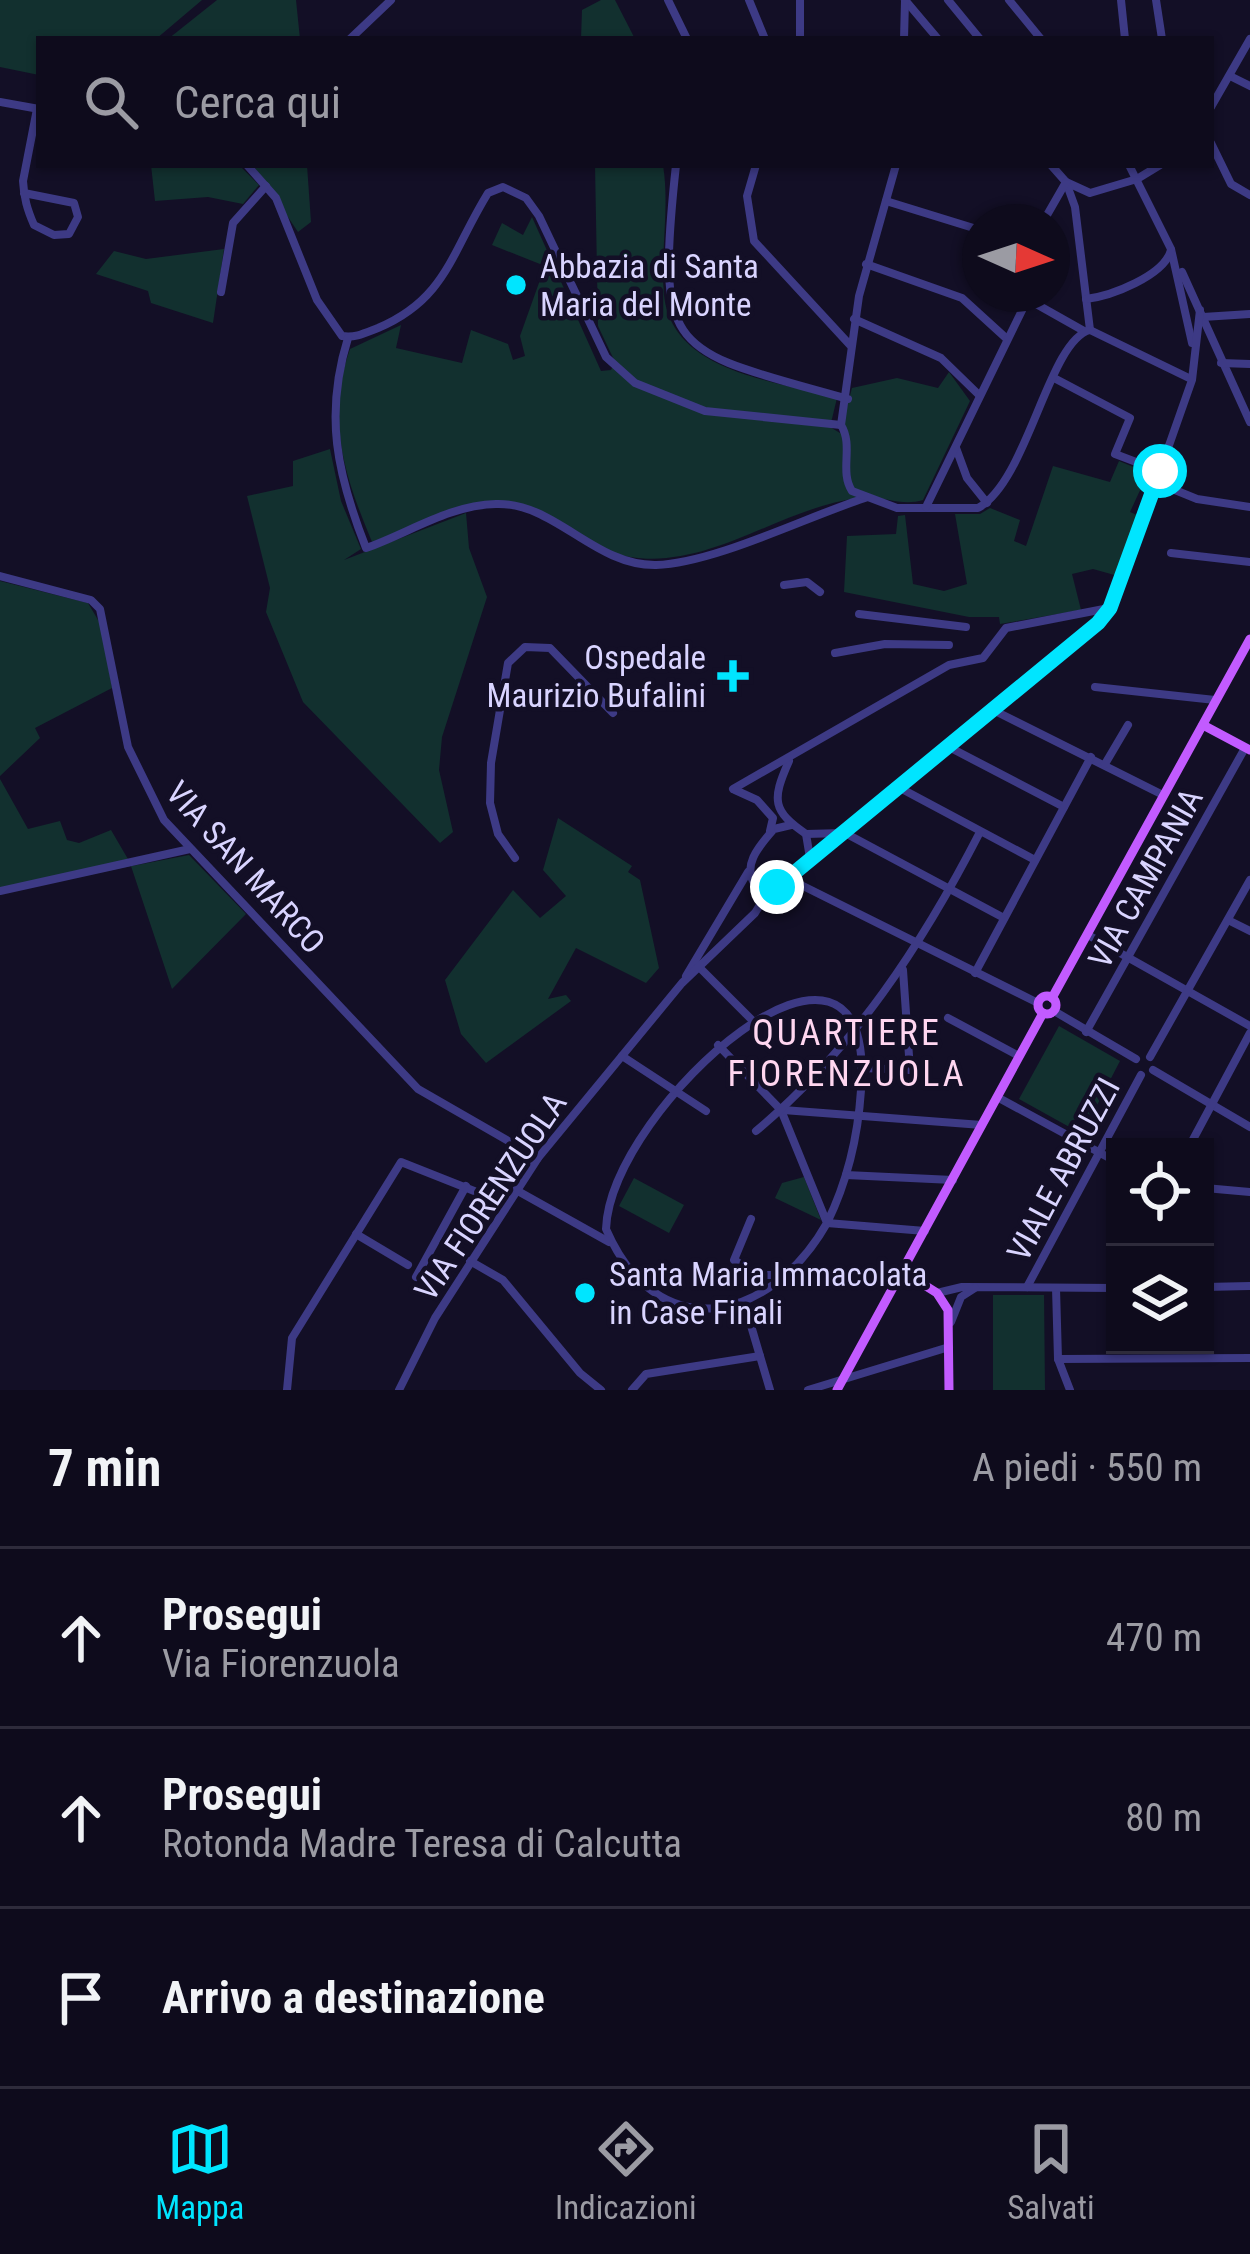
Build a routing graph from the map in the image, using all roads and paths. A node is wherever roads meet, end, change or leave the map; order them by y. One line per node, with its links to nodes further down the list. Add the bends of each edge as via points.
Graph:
1 (391, 0): 10 (street)
2 (668, 0): 11 (street)
3 (749, 0): 12 (street)
4 (800, 0): 13 (street)
5 (905, 0): 14 (street); 15 (street)
6 (948, 0): 16 (street)
7 (1009, 0): 17 (street)
8 (1121, 0): 18 (street)
9 (1156, 0): 19 (street)
10 (353, 36)
11 (686, 36)
12 (764, 36)
13 (800, 36)
14 (904, 36)
15 (935, 36)
16 (978, 36)
17 (1039, 36)
18 (1125, 36)
19 (1162, 36)
20 (1250, 39): 21 (street)
21 (1230, 76): 22 (street); 24 (street)
22 (1250, 86)
23 (0, 102): 25 (street)
24 (1214, 102)
25 (36, 109)
26 (1214, 148): 40 (street, via 1231,184)
27 (34, 149): 38 (street)
28 (251, 168): 37 (street)
29 (671, 168): 67 (street, via 668,297 689,342 718,362)
30 (755, 168): 60 (street, via 748,196 754,241)
31 (895, 168): 41 (street)
32 (1054, 168): 36 (street)
33 (1131, 168): 35 (street)
34 (1155, 168): 35 (street)
35 (1137, 179): 39 (street); 45 (street)
36 (1066, 182): 39 (street); 42 (street); 43 (street)
37 (266, 186): 49 (street, via 233,223); 58 (street, via 328,320)
38 (23, 193): 38 (street, via 34,225 69,234 78,217 74,202)
39 (1090, 193): 43 (street)
40 (1250, 195)
41 (886, 201): 44 (street); 46 (street)
42 (1053, 204)
43 (1075, 207): 50 (street)
44 (962, 224)
45 (1171, 249): 47 (street); 48 (street); 55 (street)
46 (866, 264): 56 (street); 59 (street, via 962,298)
47 (1157, 268): 48 (street); 50 (street)
48 (1178, 274): 54 (street)
49 (221, 292)
50 (1086, 299): 57 (street)
51 (1021, 312): 59 (street)
52 (1055, 312): 57 (street)
53 (1250, 314): 55 (street)
54 (1186, 315): 55 (street); 61 (street)
55 (1200, 318): 61 (street); 62 (street)
56 (854, 319): 60 (street); 66 (street, via 941,358)
57 (1087, 331): 64 (street, via 1069,346); 65 (street)
58 (348, 338): 69 (street, via 416,312 488,193 503,187 534,207 624,376 705,411); 73 (street, via 334,384 333,446 366,548 437,517 494,504 532,511 632,563 674,563)
59 (1006, 339): 66 (street)
60 (851, 346): 67 (street)
61 (1194, 357): 65 (street)
62 (1220, 363): 63 (street); 68 (street)
63 (1250, 364)
64 (1054, 378): 71 (street, via 1130,418 1115,454); 74 (street)
65 (1192, 380): 71 (street)
66 (979, 396): 70 (street)
67 (848, 399): 69 (street)
68 (1250, 422)
69 (841, 425): 73 (street, via 847,483)
70 (956, 446): 74 (street); 75 (street)
71 (1160, 471): 82 (street)
72 (1170, 488): 76 (street)
73 (866, 498): 75 (street)
74 (987, 503): 75 (street)
75 (926, 507)
76 (1250, 507)
77 (1171, 553): 78 (street)
78 (1250, 562)
79 (0, 577): 110 (street, VIA SAN MARCO, via 100,609 133,760 149,798)
80 (784, 585): 81 (street, via 807,582)
81 (820, 592)
82 (1110, 608): 90 (street); 97 (street, via 1006,628 983,658 949,665)
83 (859, 614): 84 (street)
84 (966, 627)
85 (1250, 639): 89 (main road)
86 (949, 645): 87 (street)
87 (836, 653)
88 (1095, 687): 89 (street)
89 (1215, 700): 93 (main road)
90 (993, 710): 94 (street); 96 (street)
91 (613, 713): 111 (street, via 550,648 525,646 508,663 490,803)
92 (1127, 725): 98 (street)
93 (1203, 725): 95 (main road); 102 (main road)
94 (947, 746): 101 (street); 103 (street)
95 (1248, 749): 125 (street, VIA CAMPANIA)
96 (1091, 757): 98 (street); 103 (street)
97 (789, 761): 99 (street); 100 (street)
98 (1105, 764): 102 (street)
99 (766, 774): 100 (street); 104 (street, via 733,789)
100 (779, 787): 104 (street)
101 (900, 788): 106 (street); 107 (street)
102 (1163, 795): 123 (main road)
103 (1064, 807): 113 (street)
104 (774, 811): 105 (street); 109 (street)
105 (787, 823): 108 (street); 109 (street)
106 (844, 832): 108 (street); 112 (street); 117 (street)
107 (980, 832): 113 (street); 117 (street)
108 (806, 834): 112 (street)
109 (766, 838): 114 (street)
110 (190, 850): 119 (street); 157 (street, VIA SAN MARCO, via 418,1089)
111 (514, 858)
112 (810, 858): 115 (street)
113 (1035, 860): 120 (street)
114 (748, 872): 118 (street); 129 (street, VIA FIORENZUOLA)
115 (790, 879): 118 (street); 124 (street)
116 (1250, 880): 121 (street, VIALE ABRUZZI)
117 (950, 889): 120 (street); 124 (street)
118 (770, 890): 126 (street, VIA FIORENZUOLA)
119 (0, 891)
120 (1004, 918): 128 (street)
121 (1228, 920): 122 (street); 130 (street, VIALE ABRUZZI)
122 (1250, 931)
123 (1088, 935): 125 (street); 131 (main road)
124 (920, 944): 127 (street); 128 (street)
125 (1129, 959): 130 (street); 136 (street, VIA CAMPANIA)
126 (699, 967): 129 (street, VIA FIORENZUOLA); 133 (street)
127 (903, 968): 134 (street); 142 (street, via 910,1070)
128 (975, 973): 131 (street)
129 (682, 982): 138 (street, VIA FIORENZUOLA)
130 (1188, 992): 135 (street); 140 (street, VIALE ABRUZZI)
131 (1045, 1009): 136 (street); 139 (main road)
132 (948, 1018): 139 (street)
133 (752, 1020): 134 (street, via 810,1001); 137 (street)
134 (856, 1025): 142 (street); 148 (street)
135 (1250, 1030): 147 (street)
136 (1086, 1032): 141 (street)
137 (718, 1045): 145 (street); 148 (street)
138 (622, 1056): 145 (street); 157 (street, VIA FIORENZUOLA)
139 (1019, 1056): 146 (main road)
140 (1150, 1057): 141 (street); 143 (street)
141 (1136, 1059): 144 (street)
142 (863, 1068): 150 (street)
143 (1153, 1070): 144 (street); 147 (street)
144 (1141, 1075): 155 (street, VIALE ABRUZZI)
145 (676, 1091): 149 (street); 169 (street, via 620,1173 606,1217)
146 (998, 1097): 151 (main road); 155 (street)
147 (1210, 1105): 152 (street); 154 (street)
148 (782, 1110): 150 (street); 153 (street); 166 (street)
149 (706, 1111)
150 (859, 1117): 151 (street); 158 (street)
151 (982, 1125): 159 (main road)
152 (1250, 1127)
153 (756, 1132)
154 (1194, 1138)
155 (1100, 1153): 156 (street); 177 (street, VIALE ABRUZZI)
156 (1106, 1156)
157 (538, 1158): 162 (street, VIA FIORENZUOLA)
158 (846, 1174): 159 (street); 166 (street)
159 (953, 1180): 167 (main road)
160 (466, 1186): 164 (street); 168 (street, via 401,1162); 174 (street)
161 (1214, 1189): 163 (street)
162 (516, 1190): 164 (street, VIA FIORENZUOLA); 169 (street)
163 (1250, 1192)
164 (507, 1204): 170 (street, VIA FIORENZUOLA)
165 (751, 1219): 173 (street, via 732,1256 758,1275)
166 (827, 1223): 167 (street); 173 (street)
167 (925, 1231): 172 (main road)
168 (356, 1234): 171 (street); 190 (street, via 292,1338)
169 (612, 1244): 182 (street, via 655,1297 672,1305 718,1310)
170 (470, 1261): 188 (street, via 503,1280); 191 (street, VIA FIORENZUOLA)
171 (408, 1265)
172 (902, 1271): 181 (main road); 189 (main road)
173 (784, 1275): 182 (street)
174 (416, 1277)
175 (1250, 1286): 178 (street)
176 (976, 1287): 177 (street); 181 (street); 183 (street, via 961,1297)
177 (1027, 1287): 179 (street)
178 (1214, 1287)
179 (1056, 1288): 180 (street); 187 (street)
180 (1106, 1288)
181 (938, 1295): 183 (main road)
182 (744, 1302): 185 (street)
183 (950, 1327): 184 (main road)
184 (949, 1347): 189 (street); 197 (main road)
185 (760, 1356): 194 (street, via 646,1374); 195 (street)
186 (1250, 1358): 187 (street)
187 (1058, 1359): 198 (street)
188 (580, 1373): 192 (street); 193 (street)
189 (840, 1385): 196 (street)
190 (287, 1390)
191 (399, 1390)
192 (579, 1390)
193 (601, 1390)
194 (632, 1390)
195 (770, 1390)
196 (808, 1390)
197 (949, 1390)
198 (1070, 1390)

